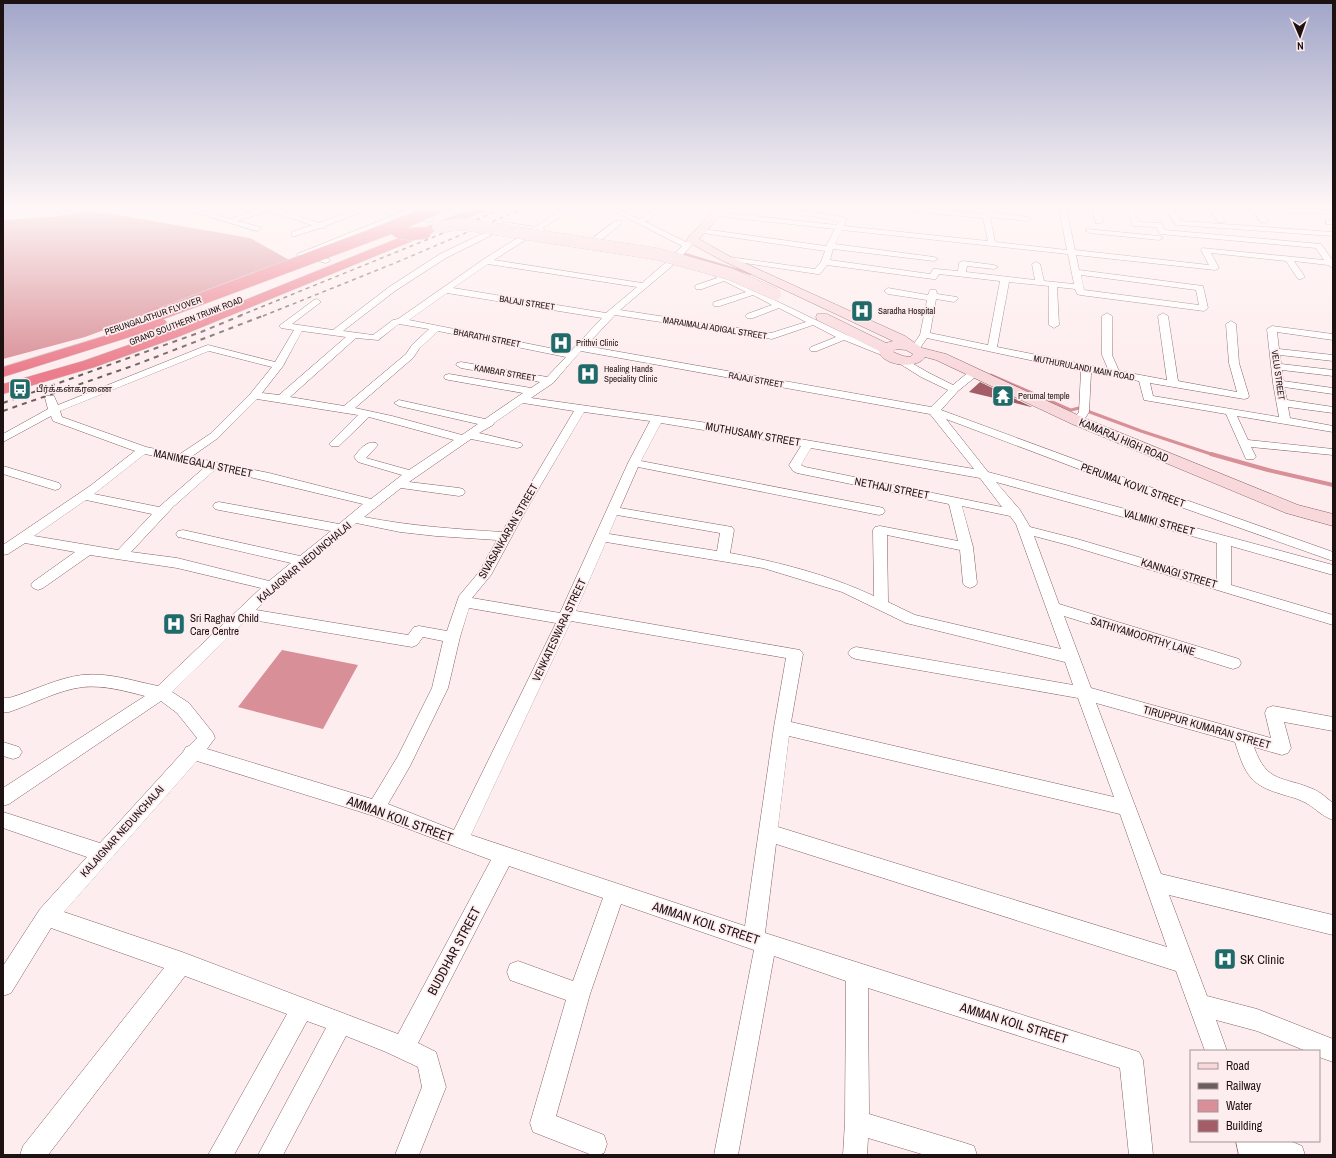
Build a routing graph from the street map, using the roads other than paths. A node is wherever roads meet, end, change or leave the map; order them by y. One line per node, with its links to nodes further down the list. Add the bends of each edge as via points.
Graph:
1 (300, 262): 72 (highway, PERUNGALATHUR FLYOVER, bridge, via 168,312 42,352)
2 (323, 262): 72 (highway, GRAND SOUTHERN TRUNK ROAD, via 155,325)
3 (326, 262): 82 (highway, via 173,334 89,364)
4 (340, 262): 78 (highway, GRAND SOUTHERN TRUNK ROAD, via 99,354)
5 (434, 262): 55 (street, via 392,289)
6 (486, 262): 37 (street)
7 (493, 262): 30 (street)
8 (671, 262): 33 (street, KALAIGNAR NEDUNCHALAI)
9 (686, 262): 41 (main road, bridge, via 730,274)
10 (695, 262): 28 (street)
11 (705, 262): 41 (main road, via 738,272)
12 (734, 262): 61 (main road, KAMARAJ HIGH ROAD, via 900,339)
13 (752, 262): 14 (street, via 817,272)
14 (825, 262): 26 (street, via 933,277 936,271)
15 (1074, 262): 25 (street)
16 (1127, 262): 24 (street)
17 (1167, 262): 18 (street, via 1215,268)
18 (1211, 262)
19 (1291, 262): 27 (street)
20 (1318, 262): 22 (street)
21 (1036, 264): 31 (street)
22 (1332, 264)
23 (994, 267): 26 (street, via 963,263)
24 (1126, 270)
25 (1076, 272): 35 (street); 35 (street, via 1200,288 1204,308 1080,292)
26 (962, 274): 29 (street)
27 (1301, 277)
28 (725, 278): 34 (street); 39 (street)
29 (1005, 278): 31 (street); 62 (street)
30 (599, 279): 33 (street); 36 (street)
31 (1040, 282): 32 (street)
32 (1053, 284): 35 (street); 52 (street)
33 (644, 286): 45 (street, KALAIGNAR NEDUNCHALAI)
34 (699, 287)
35 (1079, 287)
36 (587, 289)
37 (447, 290): 45 (street, BALAJI STREET); 49 (street)
38 (888, 291): 40 (street)
39 (754, 292): 41 (street); 44 (street)
40 (932, 295): 42 (street); 57 (street)
41 (779, 297): 46 (street); 50 (street); 65 (main road)
42 (954, 299)
43 (317, 302): 54 (street, via 284,326)
44 (717, 304)
45 (611, 314): 50 (street, MARAIMALAI ADIGAL STREET, via 772,336); 64 (street, KALAIGNAR NEDUNCHALAI)
46 (750, 316)
47 (1106, 316): 74 (street, via 1107,355)
48 (1163, 316): 80 (street)
49 (401, 321): 53 (street, BHARATHI STREET); 56 (street, via 376,338)
50 (814, 322): 58 (street)
51 (1231, 324): 80 (street, MUTHURULANDI MAIN ROAD, via 1234,364 1244,396)
52 (1054, 325)
53 (436, 328): 64 (street, BHARATHI STREET); 93 (street, via 415,346 410,356)
54 (299, 329): 55 (street); 68 (street)
55 (336, 332): 56 (street)
56 (354, 335): 87 (street)
57 (925, 335): 61 (street); 62 (street, MUTHURULANDI MAIN ROAD)
58 (844, 337): 60 (street); 65 (street)
59 (1333, 337): 63 (street, VELU STREET, via 1272,329)
60 (814, 349)
61 (914, 349): 65 (main road, via 920,356 909,361); 70 (main road, KAMARAJ HIGH ROAD)
62 (992, 349): 71 (street, MUTHURULANDI MAIN ROAD)
63 (1274, 350): 66 (street); 69 (street, VELU STREET)
64 (575, 352): 77 (street, KALAIGNAR NEDUNCHALAI); 95 (street, RAJAJI STREET)
65 (892, 352): 81 (street, via 920,373)
66 (1333, 358)
67 (461, 365): 77 (street, KAMBAR STREET)
68 (278, 366): 85 (street); 92 (street, via 208,348)
69 (1276, 366): 73 (street); 79 (street, VELU STREET)
70 (966, 368): 81 (street); 97 (main road, KAMARAJ HIGH ROAD)
71 (1086, 369): 74 (street, MUTHURULANDI MAIN ROAD); 97 (street)
72 (3, 371)
73 (1333, 373)
74 (1115, 374): 76 (street, MUTHURULANDI MAIN ROAD)
75 (449, 377): 84 (street)
76 (1144, 379): 80 (street, MUTHURULANDI MAIN ROAD); 96 (street, via 1148,398)
77 (549, 381): 84 (street, KALAIGNAR NEDUNCHALAI)
78 (3, 383)
79 (1278, 383): 83 (street); 90 (street, VELU STREET)
80 (1174, 384)
81 (954, 388): 95 (street)
82 (3, 389)
83 (1333, 391)
84 (533, 392): 88 (street, KALAIGNAR NEDUNCHALAI)
85 (255, 395): 87 (street); 113 (street, via 214,436)
86 (50, 398): 92 (street, MANIMEGALAI STREET)
87 (281, 399): 93 (street)
88 (521, 400): 91 (street, MUTHUSAMY STREET); 101 (street, KALAIGNAR NEDUNCHALAI)
89 (399, 403): 101 (street)
90 (1282, 403): 94 (street); 100 (street, VELU STREET)
91 (580, 409): 99 (street, MUTHUSAMY STREET); 135 (street, SIVASANKARAN STREET)
92 (54, 410): 104 (street); 110 (street, MANIMEGALAI STREET, via 57,419)
93 (346, 410): 98 (street)
94 (1333, 410)
95 (934, 411): 118 (street); 144 (street, PERUMAL KOVIL STREET)
96 (1230, 412): 100 (street); 105 (street)
97 (1082, 413): 131 (main road, KAMARAJ HIGH ROAD, via 1292,509)
98 (366, 414): 103 (street); 106 (street)
99 (657, 419): 107 (street, MUTHUSAMY STREET); 114 (street, VENKATESWARA STREET)
100 (1285, 421): 102 (street)
101 (489, 423): 103 (street, KALAIGNAR NEDUNCHALAI)
102 (1333, 429)
103 (467, 437): 109 (street); 117 (street, KALAIGNAR NEDUNCHALAI)
104 (3, 439)
105 (1243, 443): 111 (street); 112 (street)
106 (335, 444)
107 (808, 444): 118 (street, MUTHUSAMY STREET); 123 (street, NETHAJI STREET, via 795,465 800,470)
108 (372, 445): 117 (street, via 360,458 362,460)
109 (517, 445)
110 (143, 450): 113 (street, MANIMEGALAI STREET); 122 (street)
111 (1333, 452)
112 (1250, 457)
113 (182, 458): 115 (street, MANIMEGALAI STREET)
114 (634, 463): 126 (street, VENKATESWARA STREET); 127 (street)
115 (213, 466): 124 (street, MANIMEGALAI STREET); 128 (street)
116 (3, 470): 120 (street)
117 (411, 474): 119 (street, KALAIGNAR NEDUNCHALAI)
118 (985, 475): 129 (street); 138 (street, VALMIKI STREET)
119 (400, 484): 121 (street); 124 (street, KALAIGNAR NEDUNCHALAI)
120 (55, 486)
121 (459, 492)
122 (83, 496): 128 (street); 137 (street)
123 (954, 500): 129 (street, NETHAJI STREET); 139 (street)
124 (373, 503): 130 (street, KALAIGNAR NEDUNCHALAI)
125 (219, 506): 132 (street)
126 (614, 511): 136 (street, VENKATESWARA STREET); 143 (street, via 727,530)
127 (879, 511)
128 (162, 512): 142 (street)
129 (1015, 513): 133 (street)
130 (354, 519): 132 (street, KALAIGNAR NEDUNCHALAI); 135 (street, via 400,528)
131 (1333, 520)
132 (343, 529): 145 (street, KALAIGNAR NEDUNCHALAI)
133 (1025, 530): 150 (street, KANNAGI STREET); 153 (street)
134 (183, 534): 145 (street)
135 (505, 536): 151 (street, SIVASANKARAN STREET, via 484,575)
136 (602, 537): 143 (street); 155 (street, VENKATESWARA STREET)
137 (23, 538): 140 (street); 141 (street)
138 (1224, 540): 146 (street, VALMIKI STREET); 150 (street)
139 (966, 547): 147 (street); 152 (street, via 880,530)
140 (87, 550): 142 (street); 148 (street)
141 (3, 551)
142 (121, 555): 149 (street, via 177,563)
143 (723, 556): 152 (street, via 764,564 847,588)
144 (1333, 557)
145 (304, 561): 149 (street, KALAIGNAR NEDUNCHALAI)
146 (1333, 570)
147 (970, 583)
148 (38, 585)
149 (272, 586): 154 (street, KALAIGNAR NEDUNCHALAI)
150 (1224, 587): 156 (street, KANNAGI STREET)
151 (464, 602): 155 (street); 157 (street, SIVASANKARAN STREET)
152 (881, 604): 159 (street, via 911,619)
153 (1054, 608): 159 (street); 160 (street, SATHIYAMOORTHY LANE)
154 (244, 613): 157 (street, via 412,641 419,631); 162 (street, KALAIGNAR NEDUNCHALAI)
155 (566, 617): 165 (street, via 795,654); 174 (street, VENKATESWARA STREET)
156 (1333, 620)
157 (452, 637): 169 (street, SIVASANKARAN STREET, via 440,688 404,761)
158 (856, 653): 161 (street, TIRUPPUR KUMARAN STREET)
159 (1072, 658): 161 (street)
160 (1233, 663)
161 (1085, 692): 166 (street, TIRUPPUR KUMARAN STREET); 170 (street)
162 (161, 693): 163 (street, via 106,681 82,681 49,690); 167 (street, KALAIGNAR NEDUNCHALAI, via 183,708 207,738); 168 (street)
163 (5, 708)
164 (1333, 724): 166 (street, TIRUPPUR KUMARAN STREET, via 1273,713 1282,748)
165 (782, 727): 170 (street); 173 (street)
166 (1241, 736): 171 (street, via 1256,773 1264,780 1311,796)
167 (192, 752): 169 (street, AMMAN KOIL STREET); 175 (street, KALAIGNAR NEDUNCHALAI)
168 (3, 798)
169 (376, 808): 174 (street, AMMAN KOIL STREET)
170 (1127, 808): 177 (street)
171 (1333, 812)
172 (3, 820): 175 (street)
173 (768, 833): 181 (street); 183 (street)
174 (459, 840): 176 (street, AMMAN KOIL STREET)
175 (102, 853): 179 (street, KALAIGNAR NEDUNCHALAI)
176 (504, 855): 178 (street, AMMAN KOIL STREET); 191 (street, BUDDHAR STREET)
177 (1155, 882): 180 (street); 183 (street)
178 (615, 892): 181 (street, AMMAN KOIL STREET); 187 (street)
179 (47, 916): 182 (street); 186 (street, KALAIGNAR NEDUNCHALAI)
180 (1333, 925)
181 (760, 940): 185 (street, AMMAN KOIL STREET); 202 (street)
182 (182, 963): 189 (street); 198 (street)
183 (1184, 963): 188 (street)
184 (518, 972): 187 (street)
185 (857, 974): 194 (street); 205 (street, AMMAN KOIL STREET, via 1131,1060)
186 (3, 984)
187 (579, 994): 197 (street, via 542,1123)
188 (1199, 1005): 192 (street); 193 (street, via 1257,1020)
189 (302, 1008): 190 (street); 199 (street)
190 (341, 1023): 191 (street); 200 (street)
191 (404, 1047): 201 (street, via 428,1060 434,1087)
192 (1216, 1050)
193 (1333, 1051)
194 (857, 1122): 203 (street); 204 (street)
195 (1248, 1142): 206 (street)
196 (1263, 1142): 207 (street)
197 (595, 1144)
198 (32, 1155)
199 (220, 1155)
200 (270, 1155)
201 (407, 1155)
202 (726, 1155)
203 (855, 1155)
204 (966, 1155)
205 (1141, 1155)
206 (1251, 1155)
207 (1293, 1155)

